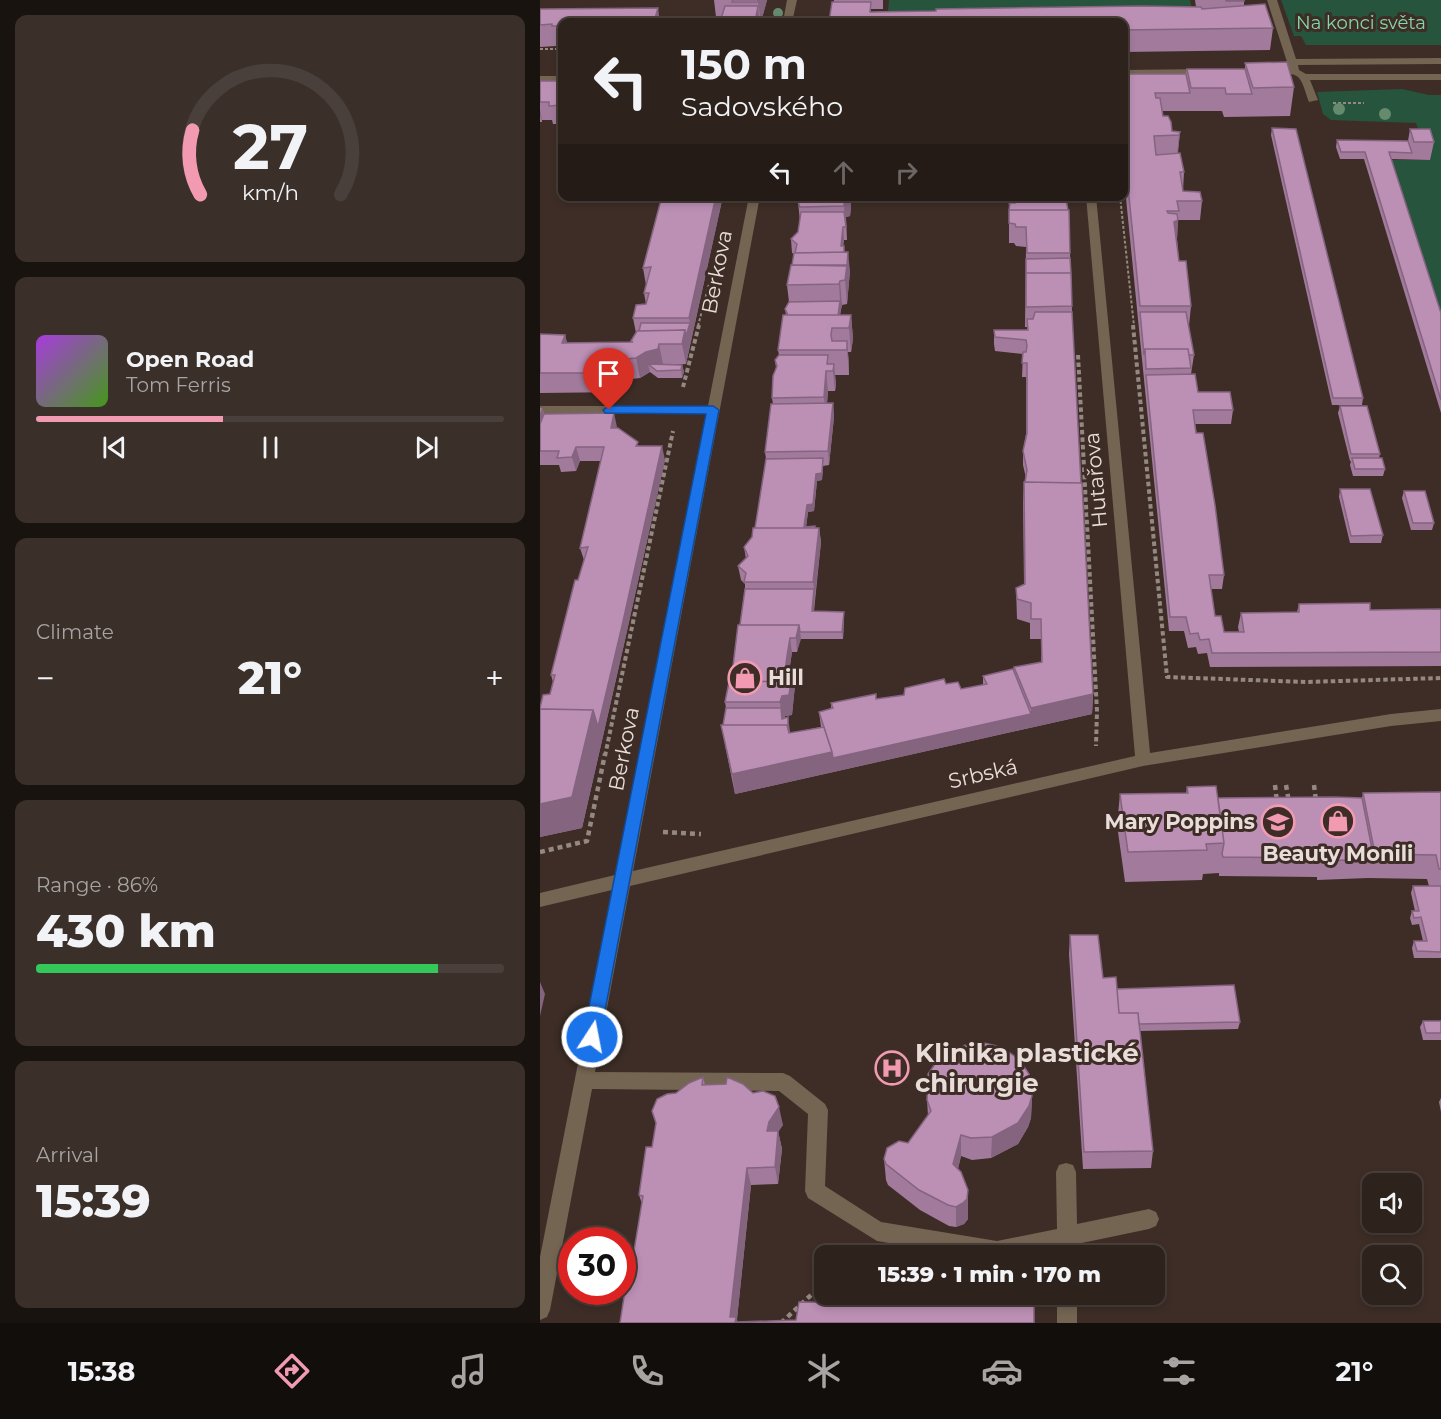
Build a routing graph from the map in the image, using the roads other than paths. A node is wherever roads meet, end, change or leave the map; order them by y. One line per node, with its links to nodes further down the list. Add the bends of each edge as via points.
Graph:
1 (792, 0): 3 (street)
2 (1272, 0): 5 (street)
3 (788, 18)
4 (1441, 62): 5 (street)
5 (1297, 70): 7 (street); 9 (street); 12 (street)
6 (1219, 72): 8 (street)
7 (1254, 72)
8 (1128, 73)
9 (1441, 77)
10 (540, 79): 11 (street)
11 (558, 79)
12 (1313, 100)
13 (754, 201): 16 (street, Berkova)
14 (1091, 201): 18 (street, Hutařova)
15 (540, 410): 16 (street)
16 (713, 410): 19 (street, Berkova)
17 (1441, 715): 18 (street, Srbská)
18 (1143, 760): 19 (street, Srbská)
19 (622, 881): 20 (street, Srbská); 21 (street, Berkova)
20 (540, 900)
21 (583, 1080): 24 (street, via 783,1082 818,1110 815,1191 877,1232 997,1251); 27 (street, Berkova)
22 (1066, 1172): 24 (street)
23 (1149, 1219): 24 (street)
24 (1067, 1235): 25 (street)
25 (1067, 1245)
26 (1067, 1305): 28 (street)
27 (540, 1310)
28 (1067, 1323)

